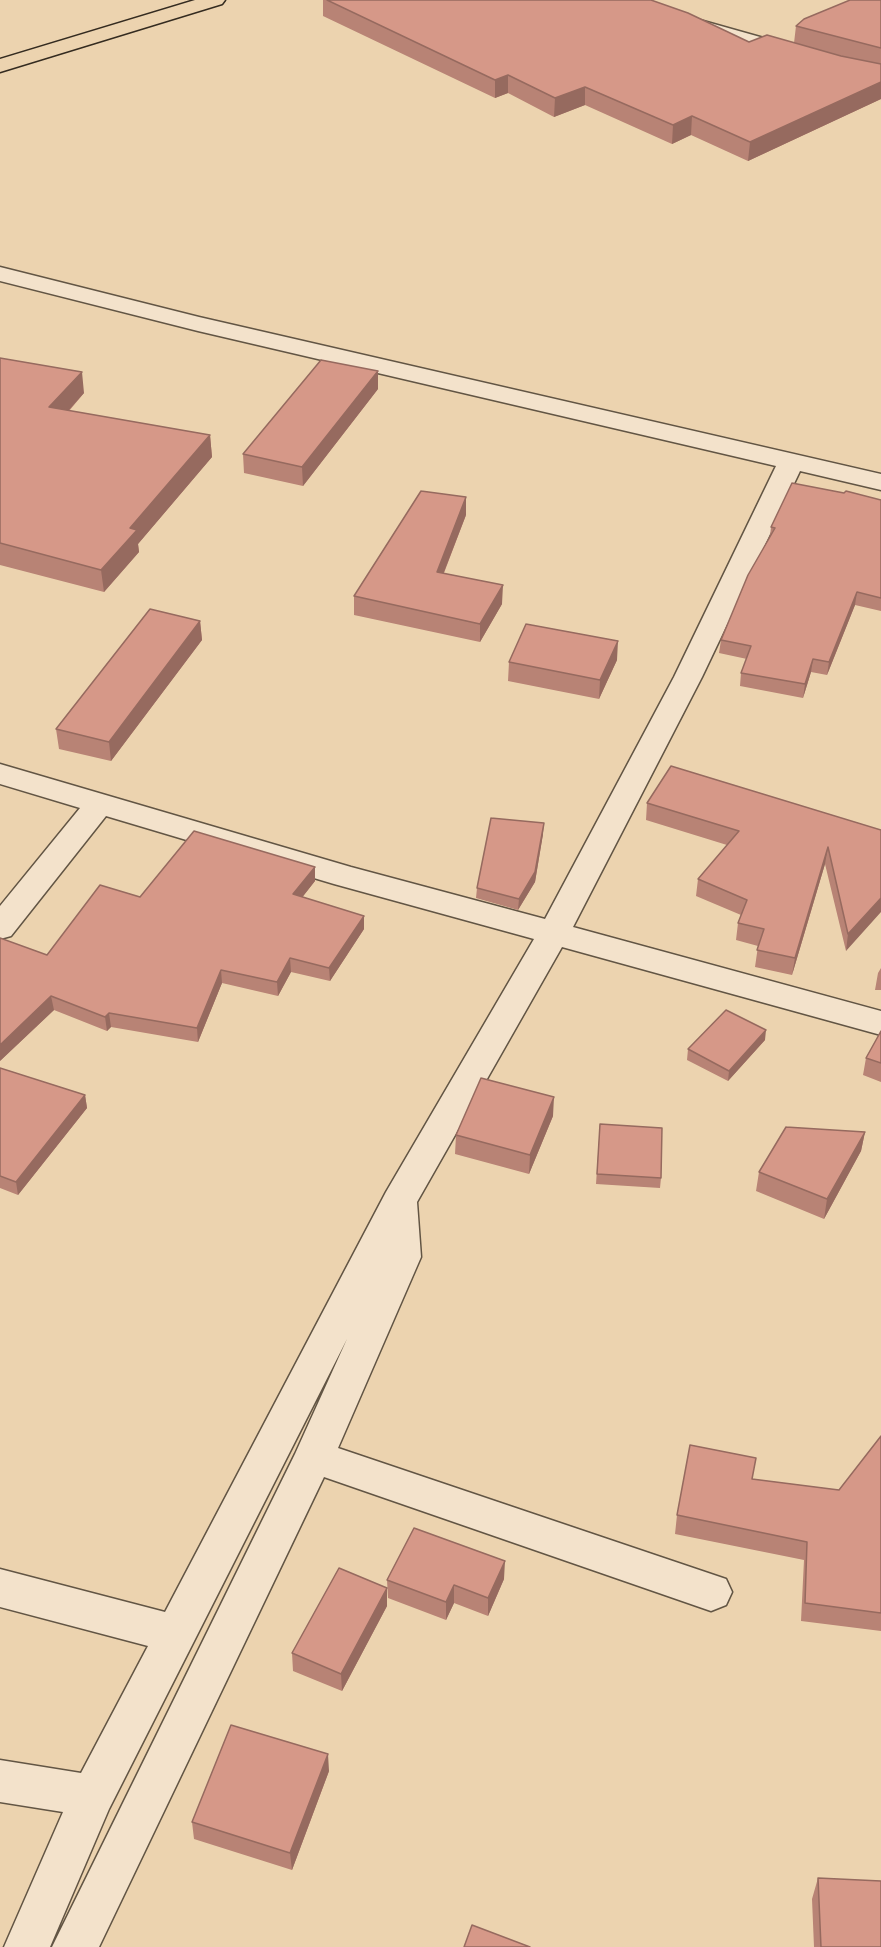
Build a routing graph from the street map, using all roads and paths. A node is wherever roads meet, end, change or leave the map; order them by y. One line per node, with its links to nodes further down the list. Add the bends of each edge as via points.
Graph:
1 (215, 0): 3 (main road)
2 (623, 0): 4 (street, via 675,19)
3 (0, 66)
4 (881, 75)
5 (0, 274): 6 (street)
6 (791, 462): 7 (street); 11 (street, via 688,677)
7 (881, 482)
8 (0, 774): 9 (street)
9 (100, 803): 10 (street); 11 (street)
10 (0, 928)
11 (553, 934): 12 (street); 13 (street)
12 (881, 1023)
13 (399, 1202): 14 (street, via 403,1257); 17 (street)
14 (314, 1457): 16 (street); 21 (street)
15 (0, 1588): 17 (street)
16 (711, 1592)
17 (176, 1634): 19 (street)
18 (0, 1781): 19 (street)
19 (92, 1796): 20 (street)
20 (27, 1947)
21 (75, 1947)

